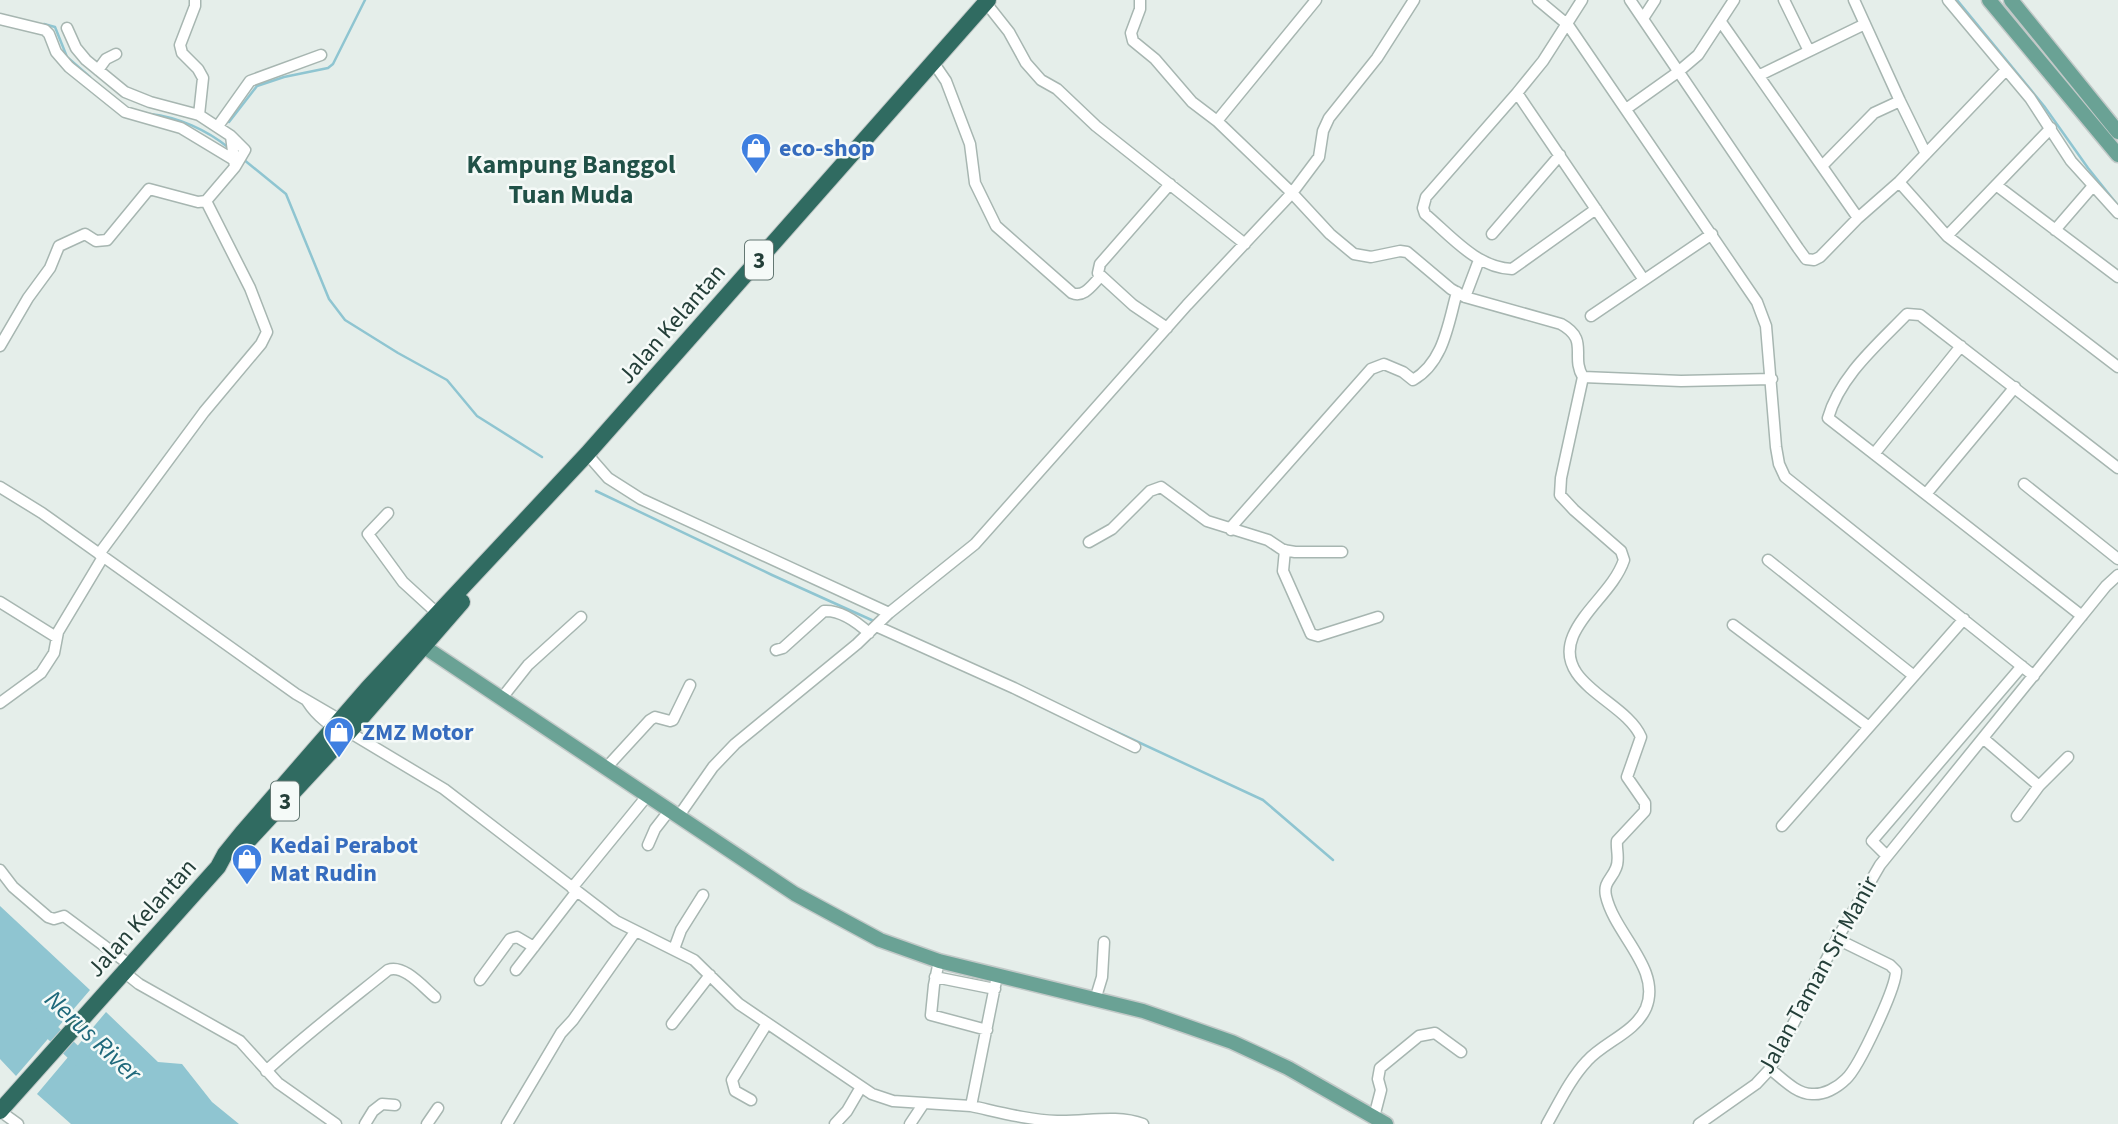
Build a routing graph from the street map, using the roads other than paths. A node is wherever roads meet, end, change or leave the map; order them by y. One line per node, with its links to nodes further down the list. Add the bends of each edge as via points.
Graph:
1 (195, 0): 33 (street, via 180,45 202,78)
2 (1140, 0): 34 (street, via 1133,41)
3 (1316, 0): 34 (street)
4 (1414, 0): 47 (street, via 1377,58 1329,118 1319,157)
5 (1538, 0): 20 (street)
6 (1582, 0): 20 (street)
7 (1630, 0): 16 (street)
8 (1655, 0): 16 (street)
9 (1734, 0): 18 (street)
10 (1784, 0): 22 (street)
11 (1854, 0): 19 (street)
12 (1948, 0): 27 (street)
13 (1989, 0): 41 (main road)
14 (2011, 0): 37 (main road)
15 (987, 2): 25 (highway, Jalan Kelantan / 3); 44 (street, via 1041,80)
16 (1644, 17): 28 (street)
17 (0, 19): 38 (street, via 45,30 69,67 125,112 181,128)
18 (1721, 22): 28 (street, via 1698,55); 29 (street)
19 (1865, 24): 22 (street); 31 (street)
20 (1568, 25): 30 (street); 32 (street)
21 (67, 28): 26 (street, via 76,48)
22 (1809, 51): 29 (street)
23 (116, 54): 26 (street)
24 (321, 55): 35 (street, via 250,81)
25 (933, 62): 58 (street, via 946,81 970,144 975,183 996,226 1075,295 1084,293); 70 (highway, Jalan Kelantan / 3)
26 (98, 70): 33 (street, via 130,95)
27 (2006, 70): 36 (street); 39 (street)
28 (1678, 72): 32 (street); 51 (street, via 1806,259 1820,257)
29 (1760, 75): 42 (street)
30 (1517, 93): 40 (street); 57 (street, via 1426,197 1423,208)
31 (1900, 102): 39 (street); 42 (street, via 1874,113)
32 (1626, 109): 54 (street)
33 (199, 115): 35 (street)
34 (1217, 121): 47 (street)
35 (218, 126): 38 (street)
36 (2050, 128): 45 (street); 46 (street)
37 (2118, 132)
38 (236, 153): 48 (street)
39 (1926, 154): 43 (street)
40 (1560, 155): 49 (street); 53 (street)
41 (2118, 155)
42 (1823, 165): 51 (street)
43 (1899, 182): 51 (street); 55 (street)
44 (1170, 184): 56 (street); 58 (street, via 1100,264)
45 (1996, 185): 52 (street); 55 (street)
46 (2092, 186): 50 (street); 52 (street)
47 (1292, 193): 56 (street); 61 (street, via 1354,254 1371,257 1407,252)
48 (206, 201): 64 (street, via 149,189 107,240 96,241 85,234 59,246 50,268); 82 (street, via 250,288 266,337 204,412)
49 (1596, 209): 57 (street, via 1512,269); 60 (street)
50 (2118, 213)
51 (1858, 218)
52 (2055, 230): 59 (street)
53 (1492, 234)
54 (1712, 234): 60 (street); 68 (street, via 1757,302 1766,326)
55 (1947, 236): 66 (street)
56 (1245, 244): 63 (street)
57 (1479, 260): 61 (street)
58 (1100, 277): 63 (street)
59 (2118, 277)
60 (1644, 280): 62 (street)
61 (1461, 294): 67 (street, via 1573,330); 78 (street, via 1442,346 1425,372 1413,380 1384,364 1371,369)
62 (1591, 316)
63 (1167, 328): 92 (street, via 975,544)
64 (1, 340)
65 (1961, 346): 69 (street); 71 (street); 71 (street, via 1920,316 1907,314 1862,361 1833,399 1828,418)
66 (2118, 367)
67 (1583, 377): 68 (street); 156 (street, via 1560,495 1621,551 1624,559 1578,627 1570,656 1582,679 1629,720 1641,737 1627,777 1645,803 1645,811 1617,841 1616,868 1605,893 1620,930 1644,965 1650,986 1639,1018 1588,1059)
68 (1772, 379): 91 (street, via 1776,447 1785,477)
69 (2015, 387): 72 (street); 75 (street)
70 (587, 454): 77 (highway, Jalan Kelantan / 3); 92 (street, via 607,478 641,499)
71 (1874, 454): 75 (street)
72 (2118, 468)
73 (2024, 484): 83 (street)
74 (0, 487): 82 (street)
75 (1926, 494): 88 (street)
76 (388, 513): 87 (street, via 368,534 403,582)
77 (528, 519): 87 (highway, Jalan Kelantan / 3); 95 (highway, Jalan Kelantan / 3, via 503,555)
78 (1231, 530): 79 (street, via 1207,521 1160,487 1150,491 1112,529); 80 (street)
79 (1088, 542)
80 (1285, 550): 81 (street); 90 (street, via 1283,571 1311,634 1318,636)
81 (1342, 552)
82 (101, 555): 94 (street); 103 (street, via 317,704)
83 (2118, 559)
84 (1768, 560): 98 (street)
85 (2118, 575): 88 (street, Jalan Taman Sri Manir)
86 (0, 602): 94 (street)
87 (438, 614): 95 (highway, Jalan Kelantan / 3)
88 (2082, 616): 99 (street, Jalan Taman Sri Manir)
89 (581, 617): 101 (street, via 528,665)
90 (1378, 617)
91 (1964, 619): 97 (street); 98 (street)
92 (879, 623): 96 (street, via 858,623 833,610 824,611); 106 (street); 111 (street, via 729,750)
93 (1733, 625): 104 (street)
94 (56, 637): 102 (street, via 54,653 41,673)
95 (419, 643): 101 (main road); 103 (highway, Jalan Kelantan / 3)
96 (776, 650)
97 (2022, 666): 99 (street); 115 (street, via 1872,841)
98 (1914, 676): 104 (street)
99 (2034, 676): 105 (street, Jalan Taman Sri Manir)
100 (690, 685): 108 (street, via 673,720 650,720)
101 (501, 699): 108 (main road)
102 (0, 704)
103 (341, 726): 117 (street, via 444,789); 125 (highway, Jalan Kelantan / 3, via 231,859 218,867)
104 (1869, 727): 113 (street)
105 (1984, 739): 109 (street); 115 (street, Jalan Taman Sri Manir)
106 (1135, 747)
107 (2068, 757): 109 (street)
108 (606, 768): 110 (main road)
109 (2039, 786): 112 (street)
110 (647, 796): 111 (main road); 117 (street)
111 (674, 814): 114 (street, via 654,829); 124 (main road, via 820,909 880,940)
112 (2017, 816)
113 (1782, 826)
114 (648, 845)
115 (1887, 856): 120 (street, Jalan Taman Sri Manir)
116 (0, 870): 125 (street, via 48,917 64,916)
117 (575, 889): 119 (street); 122 (street)
118 (703, 895): 123 (street)
119 (635, 932): 123 (street); 152 (street, via 561,1033)
120 (1837, 939): 137 (street, Jalan Taman Sri Manir); 137 (street, via 1896,971 1852,1073 1832,1089 1810,1095)
121 (1104, 942): 132 (street)
122 (534, 947): 126 (street); 129 (street, via 517,937 510,939)
123 (674, 949): 127 (street)
124 (939, 961): 128 (street); 130 (main road)
125 (127, 969): 138 (street, via 139,984 240,1041); 145 (highway, Jalan Kelantan / 3)
126 (516, 970)
127 (710, 975): 133 (street); 134 (street)
128 (935, 976): 130 (street); 135 (street, via 931,1015)
129 (480, 980)
130 (996, 983): 132 (main road); 135 (street)
131 (435, 997): 138 (street, via 402,970 388,970)
132 (1095, 1000): 146 (main road, via 1231,1042 1289,1068)
133 (672, 1024)
134 (766, 1025): 139 (street); 140 (street, via 732,1080 734,1091)
135 (986, 1030): 143 (street)
136 (1461, 1052): 146 (street, via 1440,1035 1427,1033 1380,1068)
137 (1770, 1069): 157 (street, Jalan Taman Sri Manir)
138 (266, 1071): 149 (street)
139 (861, 1087): 141 (street, via 882,1099); 153 (street)
140 (751, 1100)
141 (924, 1103): 143 (street); 154 (street)
142 (395, 1105): 150 (street, via 382,1104)
143 (971, 1106): 147 (street)
144 (438, 1108): 151 (street)
145 (0, 1111): 148 (street)
146 (1380, 1121)
147 (1061, 1123): 155 (street, via 1121,1119)
148 (18, 1124)
149 (336, 1124)
150 (365, 1124)
151 (427, 1124)
152 (507, 1124)
153 (835, 1124)
154 (910, 1124)
155 (1143, 1124)
156 (1547, 1124)
157 (1699, 1124)

